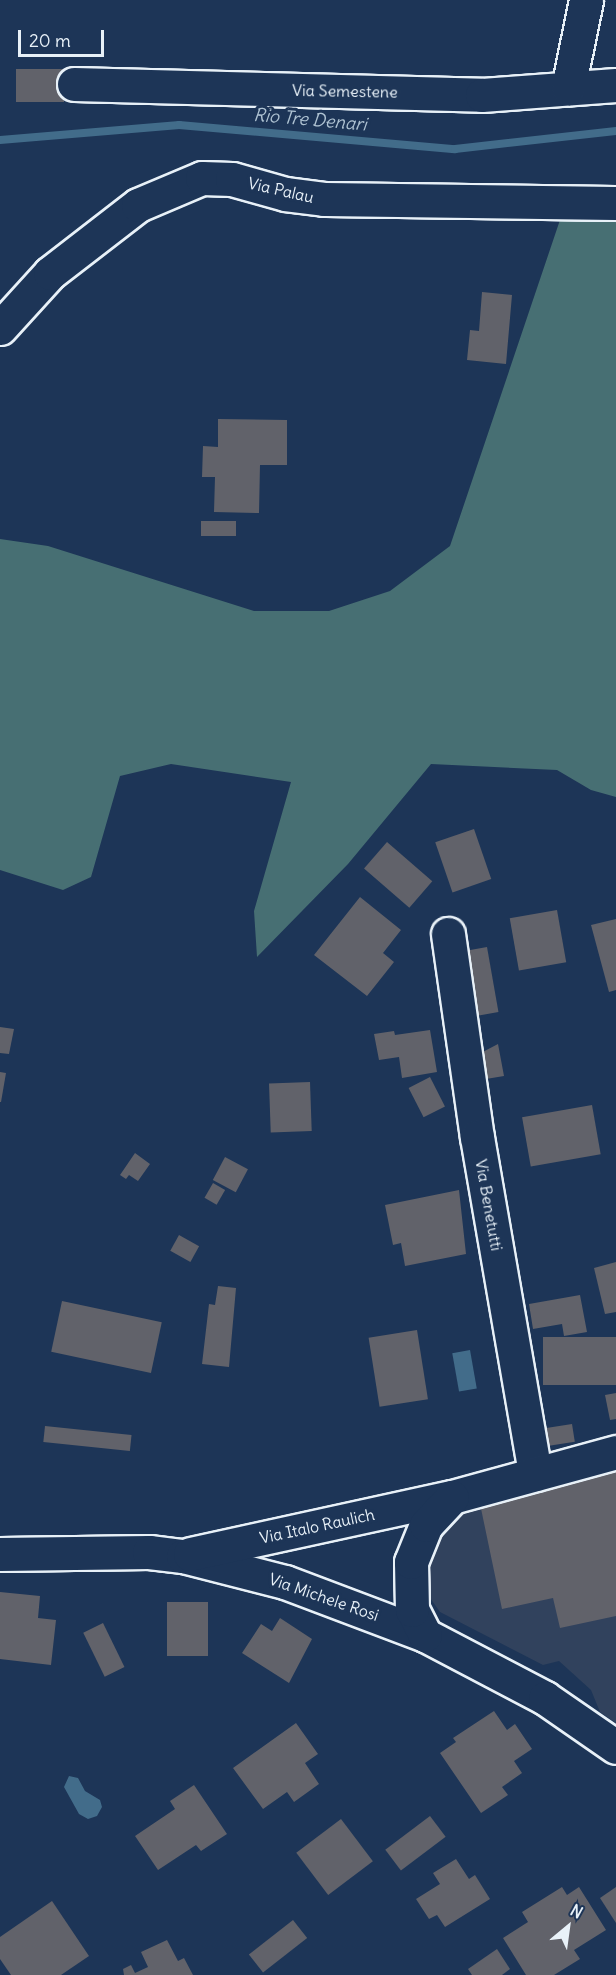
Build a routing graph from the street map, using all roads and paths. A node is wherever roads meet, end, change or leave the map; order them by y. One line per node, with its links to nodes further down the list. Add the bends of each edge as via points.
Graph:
1 (586, 0): 4 (street)
2 (75, 84): 4 (street, Via Semestene, via 482,95)
3 (616, 85): 4 (street, Via Semestene)
4 (568, 88)
5 (616, 203): 6 (street, Via Palau, via 324,199 285,194 222,177 191,180 138,205 50,273)
6 (0, 328)
7 (448, 934): 9 (street, Via Benetutti, via 477,1137)
8 (616, 1452): 9 (street, Via Italo Raulich)
9 (535, 1474): 10 (street, Via Italo Raulich)
10 (452, 1497): 12 (street, Via Italo Raulich); 13 (street, via 426,1525 411,1562 412,1610)
11 (0, 1554): 12 (street, Via Michele Rosi, via 116,1551)
12 (183, 1556): 13 (street, Via Michele Rosi, via 285,1582)
13 (424, 1635): 14 (street, Via Michele Rosi, via 545,1698)
14 (616, 1747)

